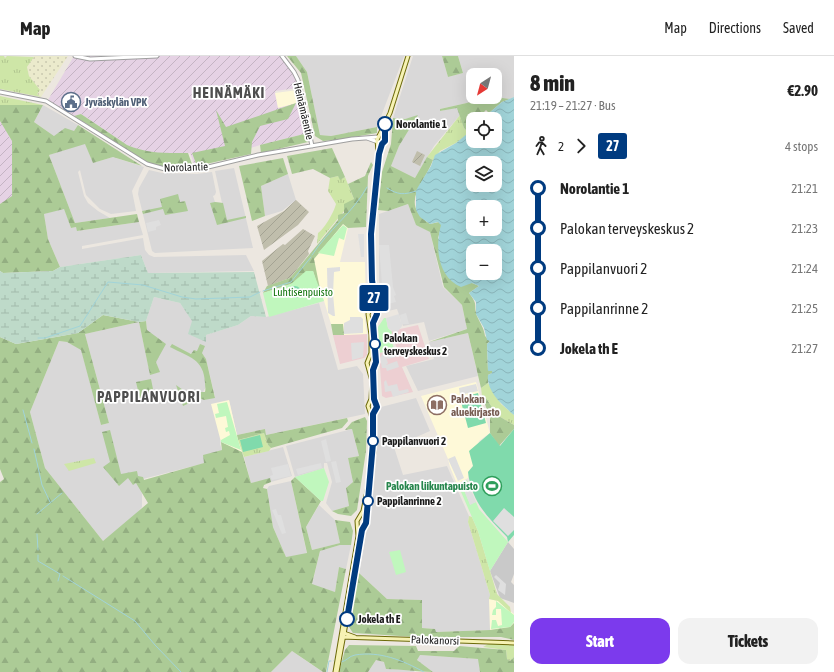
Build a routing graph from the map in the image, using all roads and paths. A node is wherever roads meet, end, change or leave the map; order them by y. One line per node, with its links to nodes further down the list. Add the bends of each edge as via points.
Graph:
1 (75, 56): 2 (street, via 90,59)
2 (157, 56)
3 (282, 56): 9 (street, Heinämäentie, via 298,80)
4 (408, 56): 6 (main road)
5 (0, 92): 9 (street, Norolantie, via 46,101 138,159 158,168 204,168)
6 (381, 137): 7 (street, Norolantie); 8 (main road); 8 (main road, via 384,142)
7 (365, 138): 8 (street, Norolantie); 9 (street, Norolantie)
8 (379, 143): 10 (main road, via 371,234)
9 (312, 146)
10 (372, 280): 11 (main road); 12 (main road)
11 (370, 310): 12 (main road); 13 (main road)
12 (376, 311): 14 (main road, via 377,316)
13 (369, 318): 14 (main road); 15 (main road, via 372,335)
14 (374, 318): 16 (main road)
15 (370, 358): 16 (main road); 17 (main road, via 367,361)
16 (375, 359): 18 (main road)
17 (368, 365): 18 (main road); 20 (main road, via 372,381 372,397)
18 (375, 365): 19 (main road)
19 (375, 403): 20 (main road); 22 (main road)
20 (369, 404): 21 (main road)
21 (369, 409): 22 (main road); 23 (main road)
22 (375, 410): 23 (main road)
23 (373, 422): 24 (main road, via 374,452)
24 (368, 486): 25 (main road); 26 (main road)
25 (360, 518): 26 (main road); 27 (main road, via 357,521)
26 (365, 519): 28 (main road)
27 (358, 525): 28 (main road); 29 (main road)
28 (364, 526): 29 (main road)
29 (343, 633): 30 (main road, Palokanorsi); 31 (main road)
30 (355, 637): 31 (main road, Palokanorsi); 32 (main road, Palokanorsi)
31 (342, 638): 33 (main road)
32 (514, 642)
33 (336, 672)

